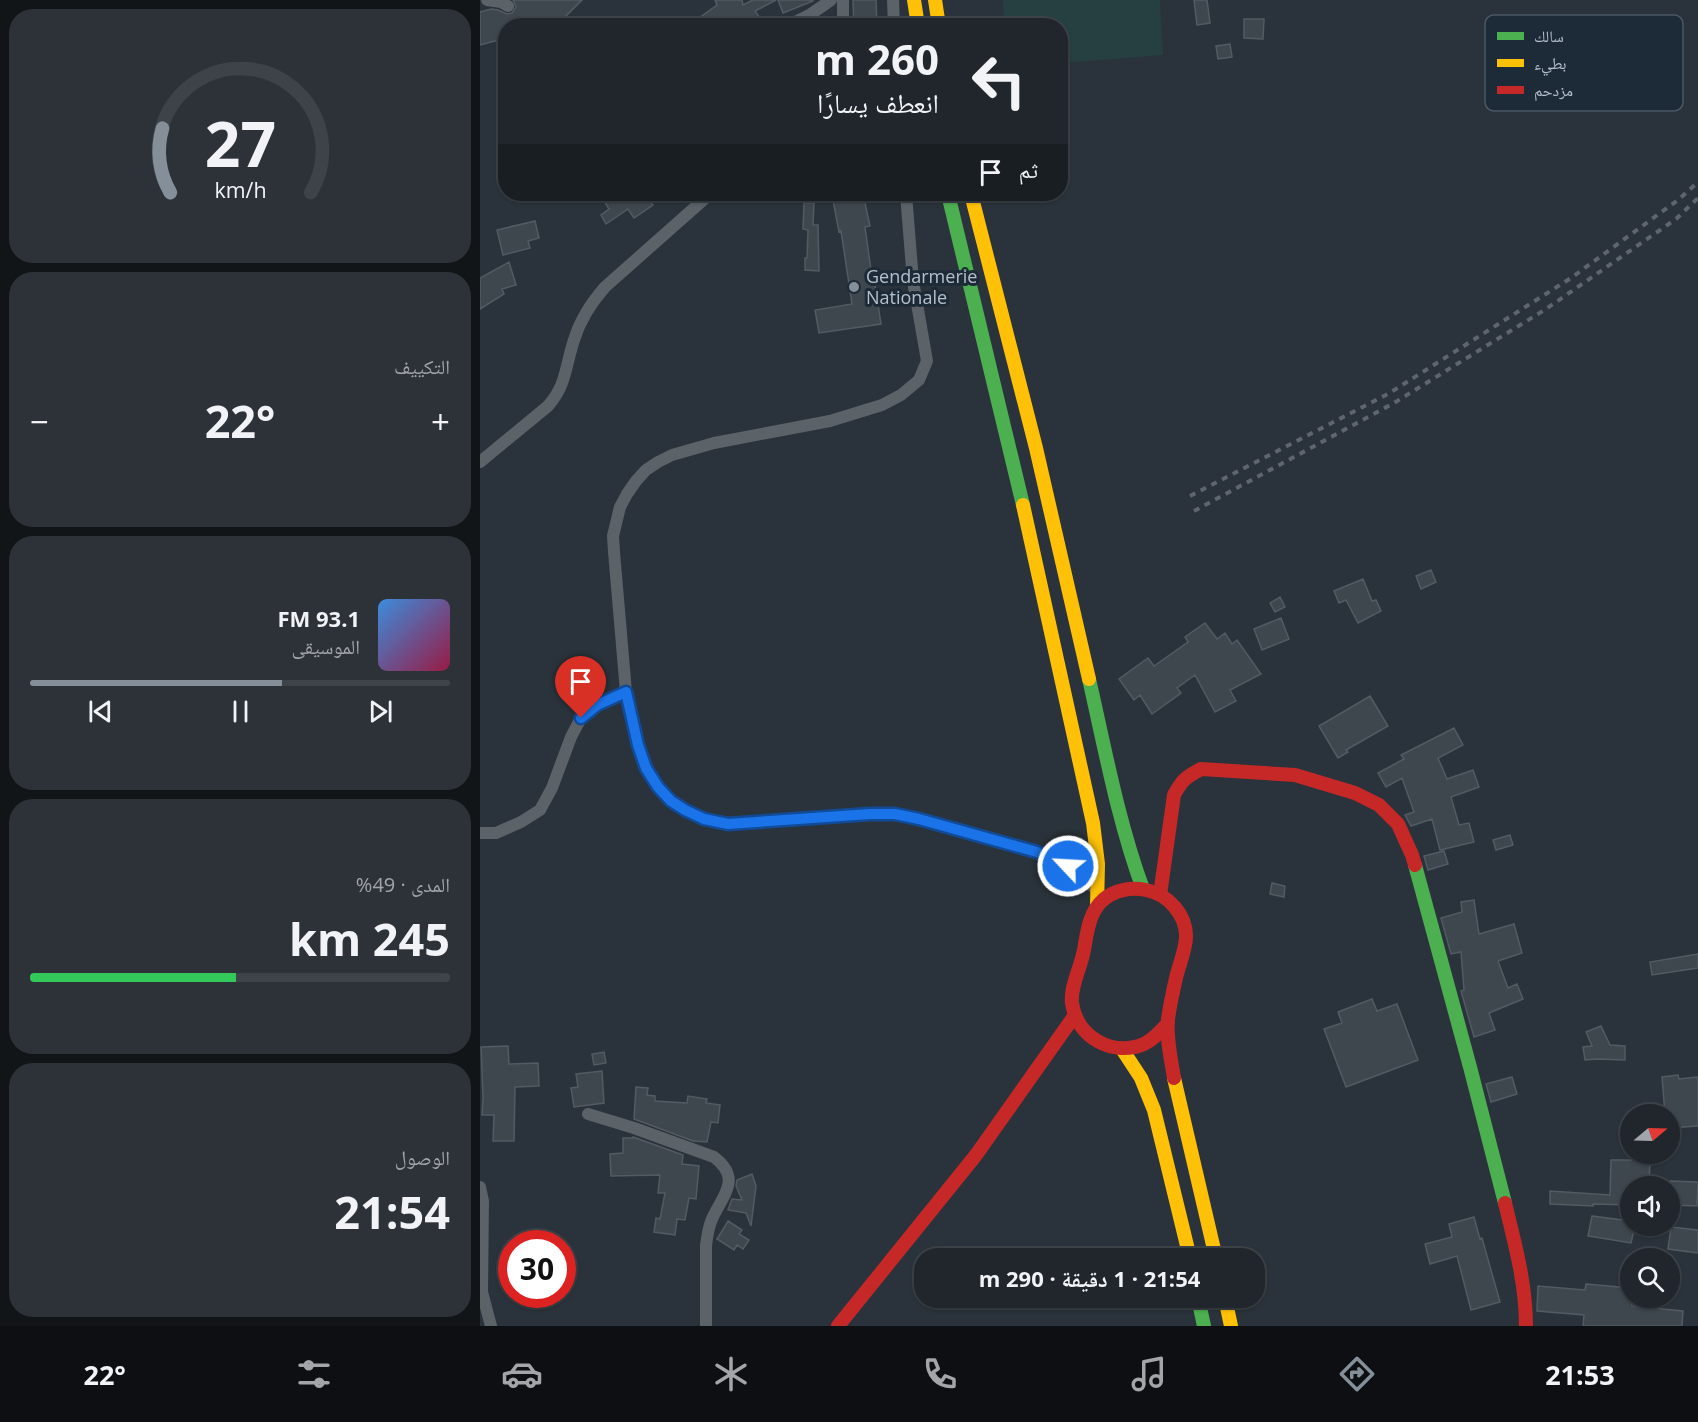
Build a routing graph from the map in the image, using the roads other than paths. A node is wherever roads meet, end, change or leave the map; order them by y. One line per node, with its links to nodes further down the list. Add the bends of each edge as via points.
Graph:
1 (487, 0): 7 (street)
2 (831, 0): 8 (street)
3 (843, 0): 9 (street)
4 (893, 0): 10 (street)
5 (914, 0): 11 (main road)
6 (935, 0): 12 (main road)
7 (508, 6)
8 (802, 18)
9 (843, 18)
10 (894, 18)
11 (917, 18)
12 (938, 18)
13 (702, 201): 17 (street, via 605,286 582,320 564,381 554,399)
14 (907, 201): 18 (street, via 913,281 927,361 919,380 882,405 830,421 672,455 636,481 620,507 613,536)
15 (950, 201): 21 (main road, via 1093,823)
16 (973, 201): 20 (main road, via 1036,448 1122,824)
17 (480, 462)
18 (626, 692): 19 (street, via 597,705 581,718 540,810 496,833); 21 (street, via 646,768 671,801 704,819 728,824 895,814 1037,852 1068,866)
19 (480, 833)
20 (1143, 889): 22 (main road); 23 (main road, via 1115,893)
21 (1098, 891): 23 (main road)
22 (1160, 895): 25 (main road, via 1175,906 1186,931); 40 (main road, via 1174,795 1186,776 1201,769 1295,775 1379,804 1398,824 1412,855 1494,1159 1520,1271)
23 (1096, 906): 24 (main road, via 1072,996)
24 (1075, 1015): 26 (main road, via 1096,1041); 37 (main road, via 976,1155)
25 (1168, 1023): 26 (main road, via 1154,1040); 27 (main road)
26 (1122, 1049): 28 (main road, via 1141,1078)
27 (1179, 1103): 28 (main road); 32 (main road)
28 (1154, 1110): 31 (main road)
29 (588, 1114): 36 (street, via 714,1157 726,1170 728,1188 707,1234)
30 (480, 1187): 35 (street, via 482,1292)
31 (1188, 1248)
32 (1214, 1248)
33 (1200, 1308): 38 (main road)
34 (1227, 1308): 39 (main road)
35 (491, 1326)
36 (706, 1326)
37 (838, 1326)
38 (1204, 1326)
39 (1231, 1326)
40 (1526, 1326)

